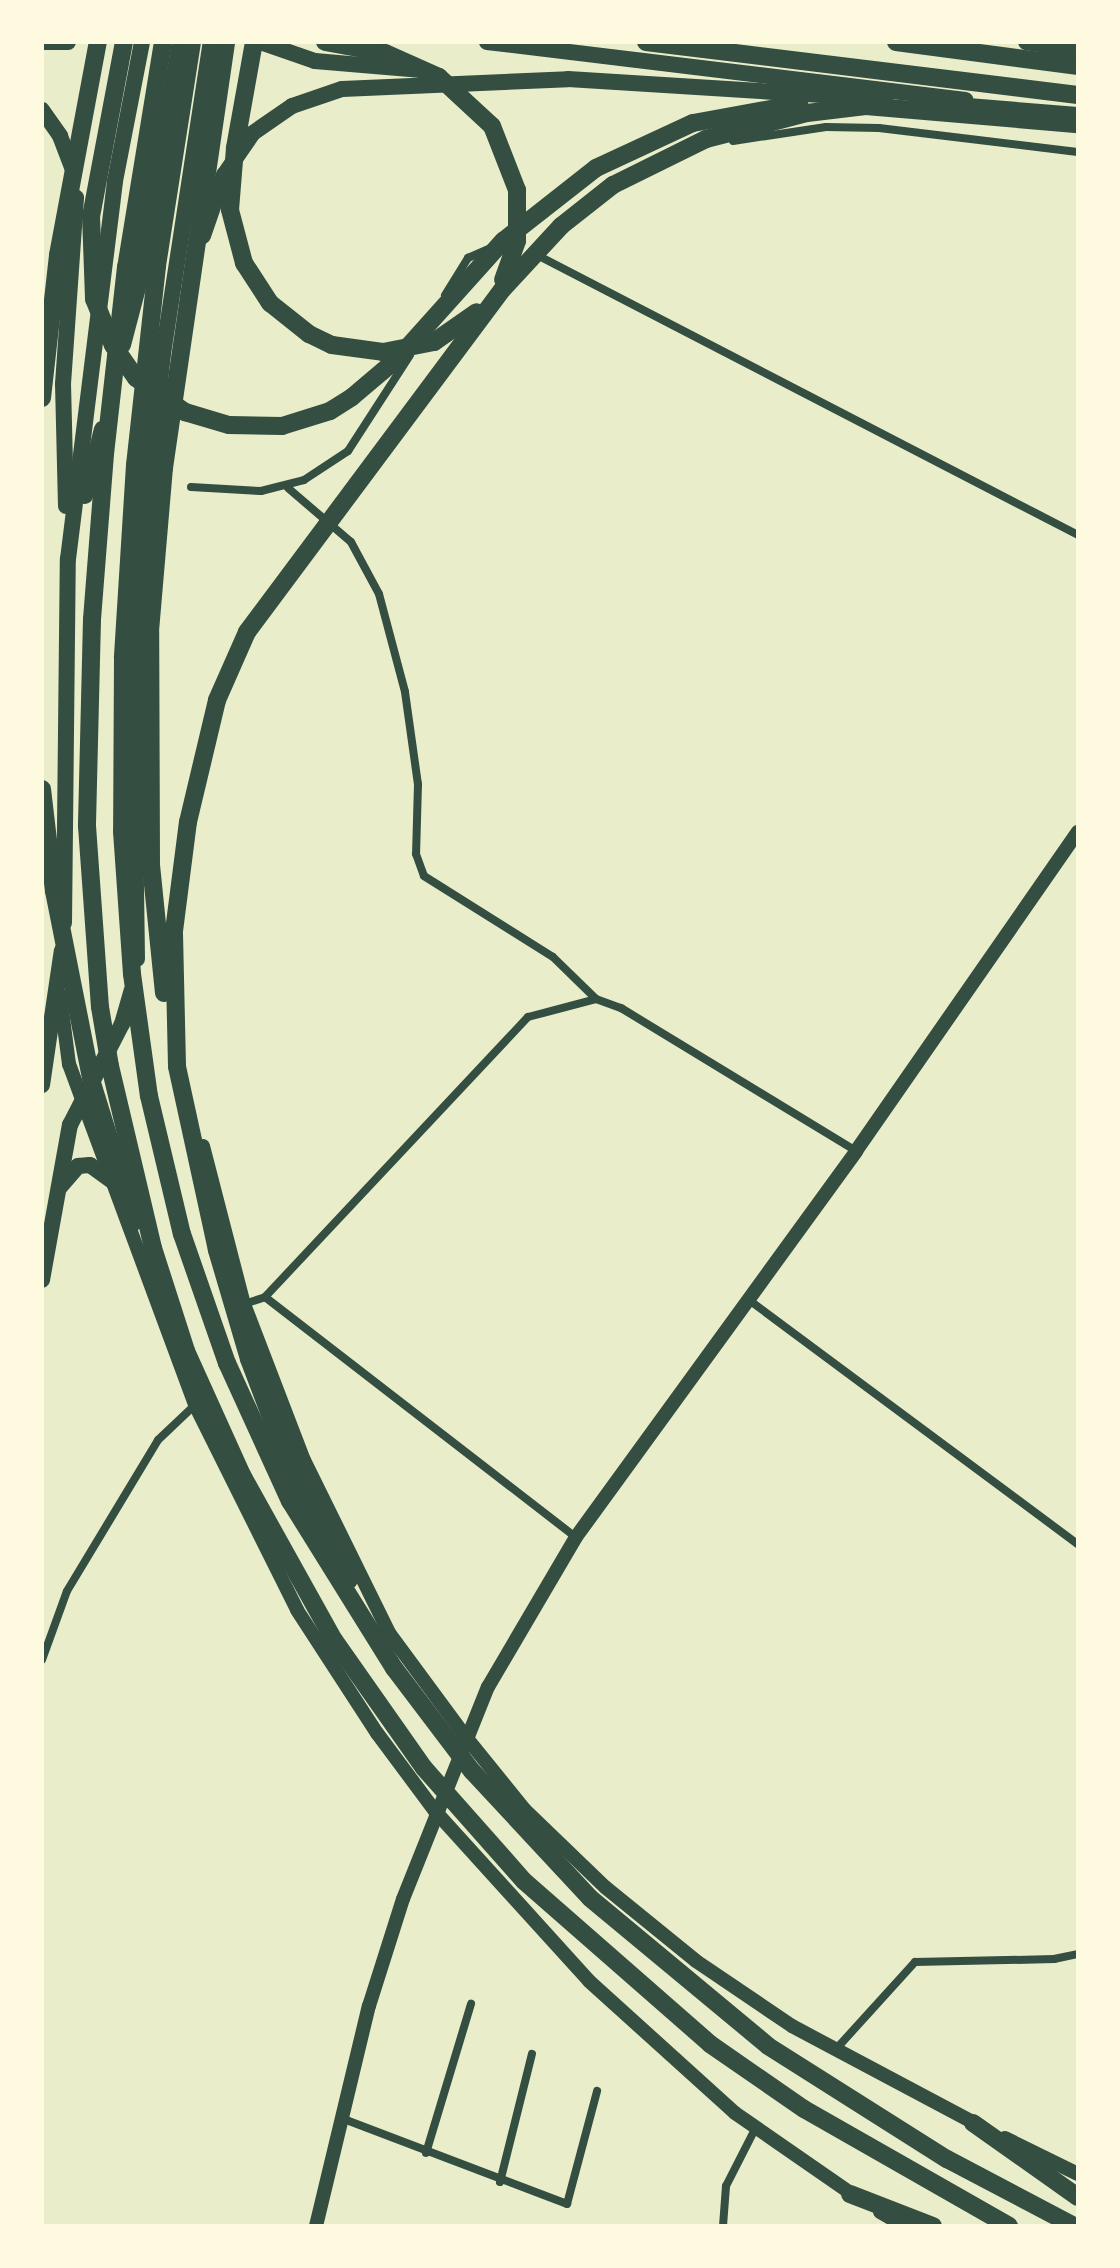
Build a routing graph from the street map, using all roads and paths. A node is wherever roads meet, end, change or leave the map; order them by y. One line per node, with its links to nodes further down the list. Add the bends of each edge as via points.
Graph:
1 (42, 42): 2 (highway)
2 (68, 42)
3 (98, 42): 27 (highway, via 58,255)
4 (124, 42): 20 (highway, via 91,216 94,299 102,326 136,378 185,412 229,425 282,426 330,411 352,397 397,359 531,215 627,151 693,123 741,111 800,104)
5 (142, 42): 31 (highway, via 115,181)
6 (163, 42): 47 (highway, via 126,267 104,468 91,634 87,826 110,1066 153,1248)
7 (180, 42): 31 (highway, via 139,284)
8 (192, 42): 52 (highway, via 145,355 126,587 122,831 132,974 149,1096 171,1195 222,1352 290,1501)
9 (257, 42): 10 (highway, via 235,148 230,210 235,240 255,284 287,319 332,345 383,352 434,342 489,300 511,262 519,215 505,147 477,108 439,77 385,53); 18 (highway, via 294,57 338,65)
10 (325, 42)
11 (487, 42): 22 (highway)
12 (646, 42): 19 (highway)
13 (896, 42): 17 (highway)
14 (1026, 42): 16 (highway)
15 (214, 44): 26 (highway); 37 (highway, via 150,631 151,865)
16 (1078, 50)
17 (1078, 66)
18 (568, 79): 22 (highway); 26 (highway, via 360,86 277,114 243,145 224,175)
19 (1078, 95)
20 (866, 106): 23 (highway); 37 (highway, via 785,117 706,139 644,168 585,205 502,290 270,597 231,666 196,778 174,931)
21 (42, 110): 31 (highway, via 68,152 76,196 63,384)
22 (1078, 114)
23 (1078, 124)
24 (1078, 152): 25 (street, via 879,128 775,133 668,159 611,182)
25 (531, 251): 29 (street, via 508,245 484,247 468,258 367,428 348,451); 30 (street)
26 (163, 354): 33 (highway, via 137,651)
27 (42, 398)
28 (191, 487): 29 (street, via 229,492)
29 (288, 488): 36 (street, via 351,542 379,594 405,692 418,784 416,854 424,876 553,957)
30 (1078, 535)
31 (68, 559): 35 (highway, via 68,833)
32 (42, 789): 47 (highway, via 54,891 92,1083 145,1250)
33 (136, 812): 39 (highway, via 139,945 132,991 122,1024); 46 (main road, via 192,1098)
34 (1078, 831): 40 (main road)
35 (59, 989): 38 (highway); 39 (main road, via 63,1035)
36 (596, 999): 40 (street, via 621,1008); 44 (street, via 528,1017)
37 (177, 1066): 52 (highway, via 217,1250 249,1359 283,1449)
38 (42, 1085)
39 (81, 1099): 41 (main road); 42 (highway)
40 (856, 1151): 45 (main road)
41 (111, 1180): 42 (highway, via 90,1165 78,1166); 48 (main road)
42 (54, 1197): 43 (highway)
43 (42, 1280)
44 (265, 1297): 46 (street); 49 (street)
45 (749, 1300): 49 (main road); 50 (street)
46 (244, 1304): 53 (main road, via 304,1460 389,1633)
47 (186, 1351): 72 (highway, via 242,1475 334,1640 424,1768 505,1860 585,1939 710,2044 804,2109)
48 (195, 1405): 51 (street, via 158,1440 67,1591); 54 (main road, via 297,1610)
49 (576, 1537): 53 (main road)
50 (1078, 1544)
51 (42, 1660)
52 (394, 1668): 73 (highway, via 521,1827 669,1968 768,2046 858,2106)
53 (465, 1736): 54 (main road); 57 (main road, via 525,1810 605,1887 708,1969 792,2026)
54 (435, 1811): 60 (main road, via 369,2006); 62 (main road, via 589,1981)
55 (1078, 1954): 57 (street, via 915,1962)
56 (471, 2004): 63 (street)
57 (837, 2048): 61 (main road)
58 (532, 2054): 65 (street)
59 (597, 2091): 65 (street, via 567,2204)
60 (340, 2118): 63 (street); 68 (main road)
61 (973, 2123): 64 (main road); 67 (highway)
62 (756, 2127): 66 (main road); 69 (street, via 726,2186)
63 (426, 2153): 65 (street)
64 (1078, 2174)
65 (500, 2182)
66 (850, 2194): 70 (main road); 71 (highway)
67 (1078, 2197)
68 (316, 2226)
69 (723, 2226)
70 (904, 2226)
71 (933, 2226)
72 (1009, 2226)
73 (1074, 2226)

